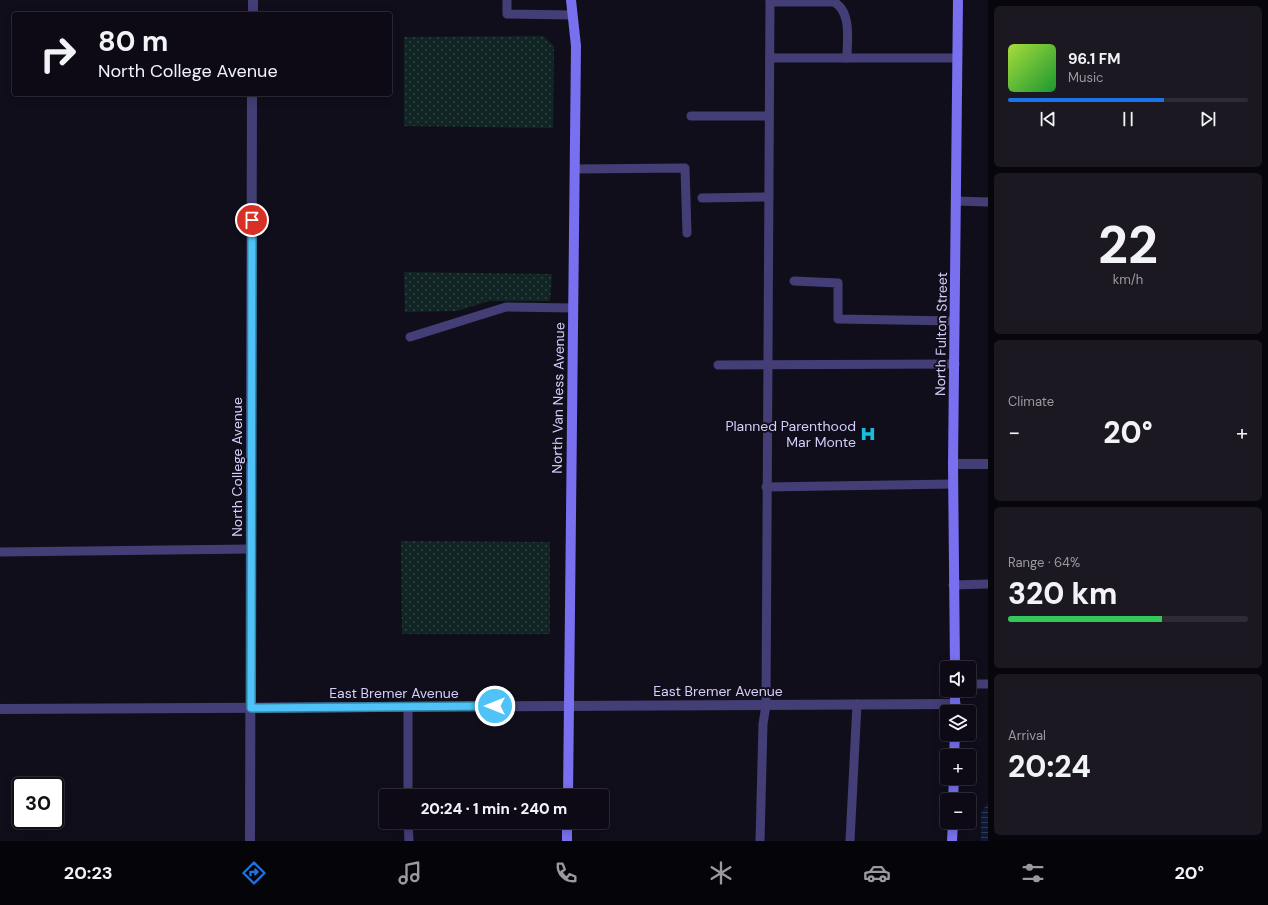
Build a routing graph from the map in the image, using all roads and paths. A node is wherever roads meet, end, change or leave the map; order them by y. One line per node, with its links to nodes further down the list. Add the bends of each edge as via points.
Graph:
1 (253, 0): 6 (street)
2 (507, 0): 7 (lane, via 507,14)
3 (571, 0): 7 (main road, North Van Ness Avenue)
4 (958, 0): 10 (main road, North Fulton Street)
5 (770, 1): 8 (lane); 9 (lane, via 834,2 842,6 846,15)
6 (253, 12)
7 (572, 15): 14 (main road, North Van Ness Avenue, via 576,46)
8 (770, 58): 9 (lane); 13 (lane)
9 (847, 58): 10 (lane)
10 (958, 58): 17 (main road, North Fulton Street)
11 (252, 96): 31 (street, North College Avenue)
12 (692, 116): 13 (lane)
13 (769, 116): 16 (lane)
14 (575, 169): 19 (lane, via 685,168); 21 (main road, North Van Ness Avenue)
15 (702, 198): 16 (lane)
16 (768, 198): 24 (lane)
17 (956, 202): 18 (lane); 22 (main road, North Fulton Street)
18 (988, 202)
19 (687, 233)
20 (794, 281): 22 (lane, via 838,283 838,319)
21 (573, 308): 23 (lane, via 506,307); 40 (main road, North Van Ness Avenue)
22 (955, 320): 25 (main road, North Fulton Street)
23 (410, 336)
24 (767, 364): 25 (lane); 26 (lane); 30 (lane)
25 (954, 364): 27 (main road, North Fulton Street)
26 (718, 365)
27 (953, 464): 28 (street); 29 (main road, North Fulton Street)
28 (988, 464)
29 (953, 484): 30 (lane); 34 (main road, North Fulton Street)
30 (766, 487): 39 (lane)
31 (251, 549): 32 (lane); 43 (street, North College Avenue)
32 (0, 552)
33 (988, 584): 34 (lane)
34 (953, 585): 35 (main road, North Fulton Street)
35 (955, 661)
36 (976, 684): 37 (lane)
37 (988, 684)
38 (857, 704): 39 (street, East Bremer Avenue); 42 (street, East Bremer Avenue); 54 (lane)
39 (766, 705): 40 (street, East Bremer Avenue); 53 (lane, via 763,724)
40 (568, 706): 41 (street, East Bremer Avenue); 46 (main road, North Van Ness Avenue)
41 (408, 707): 43 (street, East Bremer Avenue); 45 (lane)
42 (940, 707)
43 (251, 708): 44 (street, East Bremer Avenue); 50 (street, North College Avenue)
44 (0, 709)
45 (408, 789)
46 (568, 789)
47 (408, 829): 51 (lane)
48 (568, 829): 52 (main road)
49 (953, 829): 55 (main road)
50 (250, 841)
51 (409, 841)
52 (567, 841)
53 (760, 841)
54 (850, 841)
55 (952, 841)

